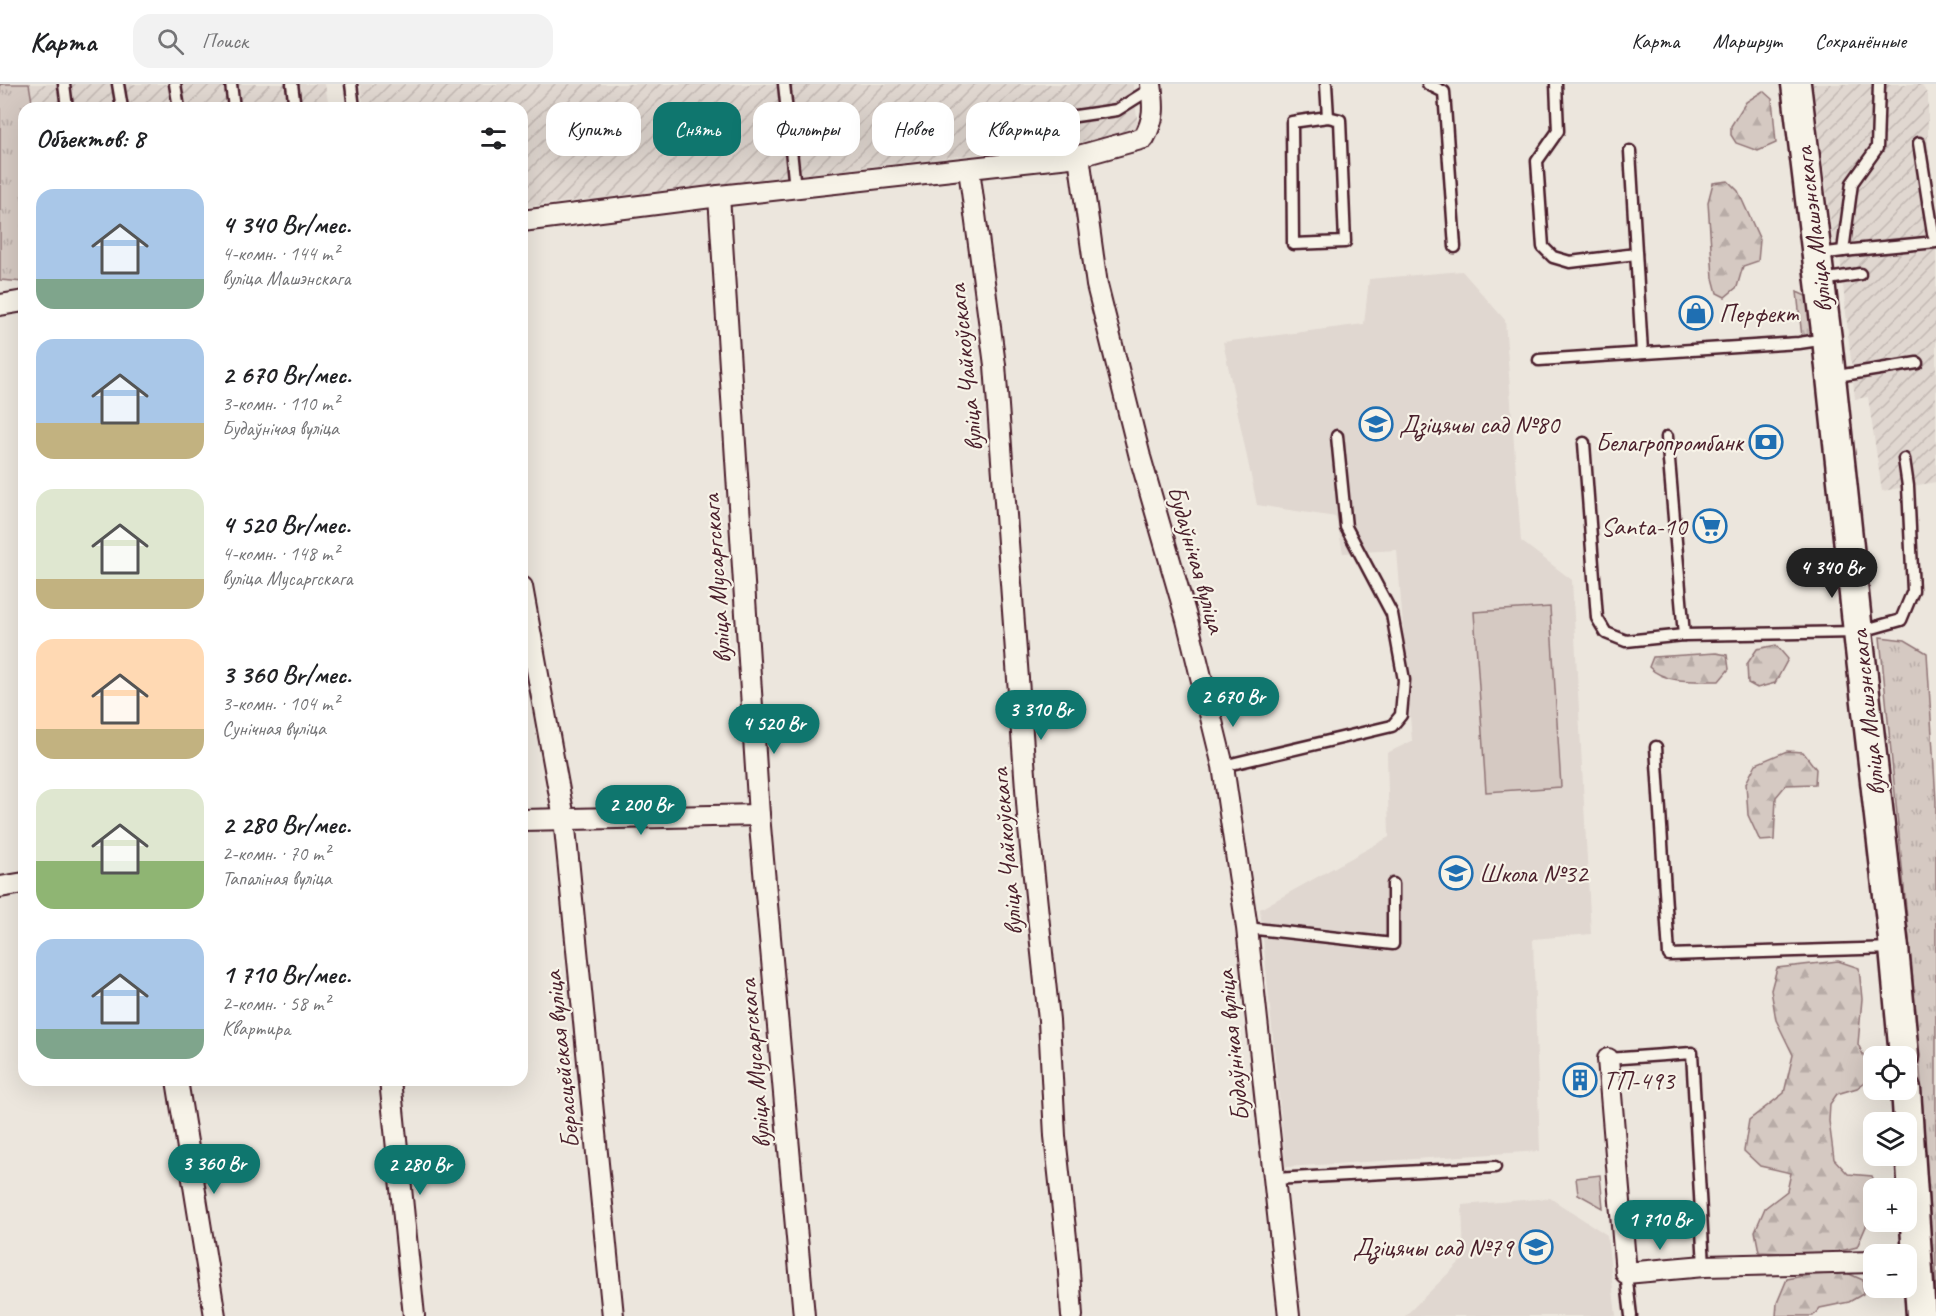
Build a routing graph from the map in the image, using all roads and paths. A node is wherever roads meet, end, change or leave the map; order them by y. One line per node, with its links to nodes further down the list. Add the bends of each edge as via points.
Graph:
1 (64, 84): 14 (lane)
2 (118, 84): 15 (lane)
3 (175, 84): 16 (lane)
4 (231, 84): 17 (lane)
5 (292, 84): 18 (lane)
6 (351, 84): 19 (lane)
7 (784, 84): 27 (lane)
8 (1326, 84): 21 (lane)
9 (1428, 84): 31 (lane, via 1444,92)
10 (1556, 84): 32 (lane, via 1558,131 1537,161 1543,246 1553,257 1570,262)
11 (1796, 84): 33 (main road, вуліца Машэнскага)
12 (1879, 84): 33 (lane, via 1878,148 1852,183)
13 (1152, 86): 20 (lane, via 1117,110); 25 (street, via 1155,110 1144,138)
14 (66, 102)
15 (121, 102)
16 (178, 102)
17 (233, 102)
18 (294, 102)
19 (353, 102)
20 (1080, 115)
21 (1328, 117): 21 (lane, via 1292,122 1293,244 1345,242 1340,120)
22 (1919, 143): 30 (lane)
23 (1630, 151): 32 (lane)
24 (1079, 156): 26 (street); 52 (street, Будаўнічая вуліца, via 1097,285)
25 (1080, 156)
26 (969, 169): 27 (street); 77 (street, вуліца Чайкоўскага, via 995,365 1029,829 1049,1020 1055,1136)
27 (795, 188): 28 (street)
28 (719, 196): 29 (street); 53 (street, вуліца Мусаргскага)
29 (528, 220)
30 (1936, 241): 33 (lane)
31 (1455, 247)
32 (1636, 254): 40 (lane)
33 (1826, 262): 34 (lane); 39 (main road, вуліца Машэнскага)
34 (1860, 274)
35 (0, 290): 36 (street)
36 (18, 292)
37 (18, 302): 38 (street)
38 (0, 305)
39 (1827, 339): 40 (lane); 43 (main road, вуліца Машэнскага)
40 (1642, 352): 41 (lane)
41 (1539, 360)
42 (1917, 363): 43 (lane)
43 (1831, 377): 49 (main road, вуліца Машэнскага)
44 (1337, 436): 52 (lane, via 1346,527 1392,614 1404,680 1401,715 1392,726)
45 (1667, 437): 50 (lane)
46 (1584, 443): 50 (lane, via 1597,618 1606,633 1626,641)
47 (1904, 459): 49 (lane, via 1912,591 1901,620)
48 (528, 620): 54 (street, Берасцейская вуліца)
49 (1858, 632): 50 (lane); 60 (main road, вуліца Машэнскага)
50 (1684, 635)
51 (1656, 747): 60 (lane, via 1669,955)
52 (1223, 766): 59 (street, Будаўнічая вуліца)
53 (759, 815): 54 (street); 76 (street, вуліца Мусаргскага)
54 (564, 818): 55 (street); 75 (street, Берасцейская вуліца)
55 (528, 820)
56 (18, 884): 58 (street)
57 (1393, 884): 59 (lane, via 1393,944)
58 (0, 887)
59 (1247, 928): 67 (street, Будаўнічая вуліца)
60 (1894, 948): 61 (main road, вуліца Машэнскага)
61 (1903, 1046)
62 (1608, 1059): 70 (lane, via 1692,1053); 71 (street)
63 (178, 1086): 73 (street)
64 (391, 1086): 74 (street)
65 (1906, 1100): 68 (main road)
66 (1494, 1167): 67 (lane)
67 (1274, 1179): 78 (street, Будаўнічая вуліца)
68 (1911, 1244)
69 (1863, 1262): 70 (street)
70 (1704, 1266): 71 (street)
71 (1626, 1273): 79 (lane)
72 (1917, 1291): 80 (main road)
73 (215, 1316)
74 (414, 1316)
75 (613, 1316)
76 (804, 1316)
77 (1072, 1316)
78 (1289, 1316)
79 (1631, 1316)
80 (1921, 1316)

